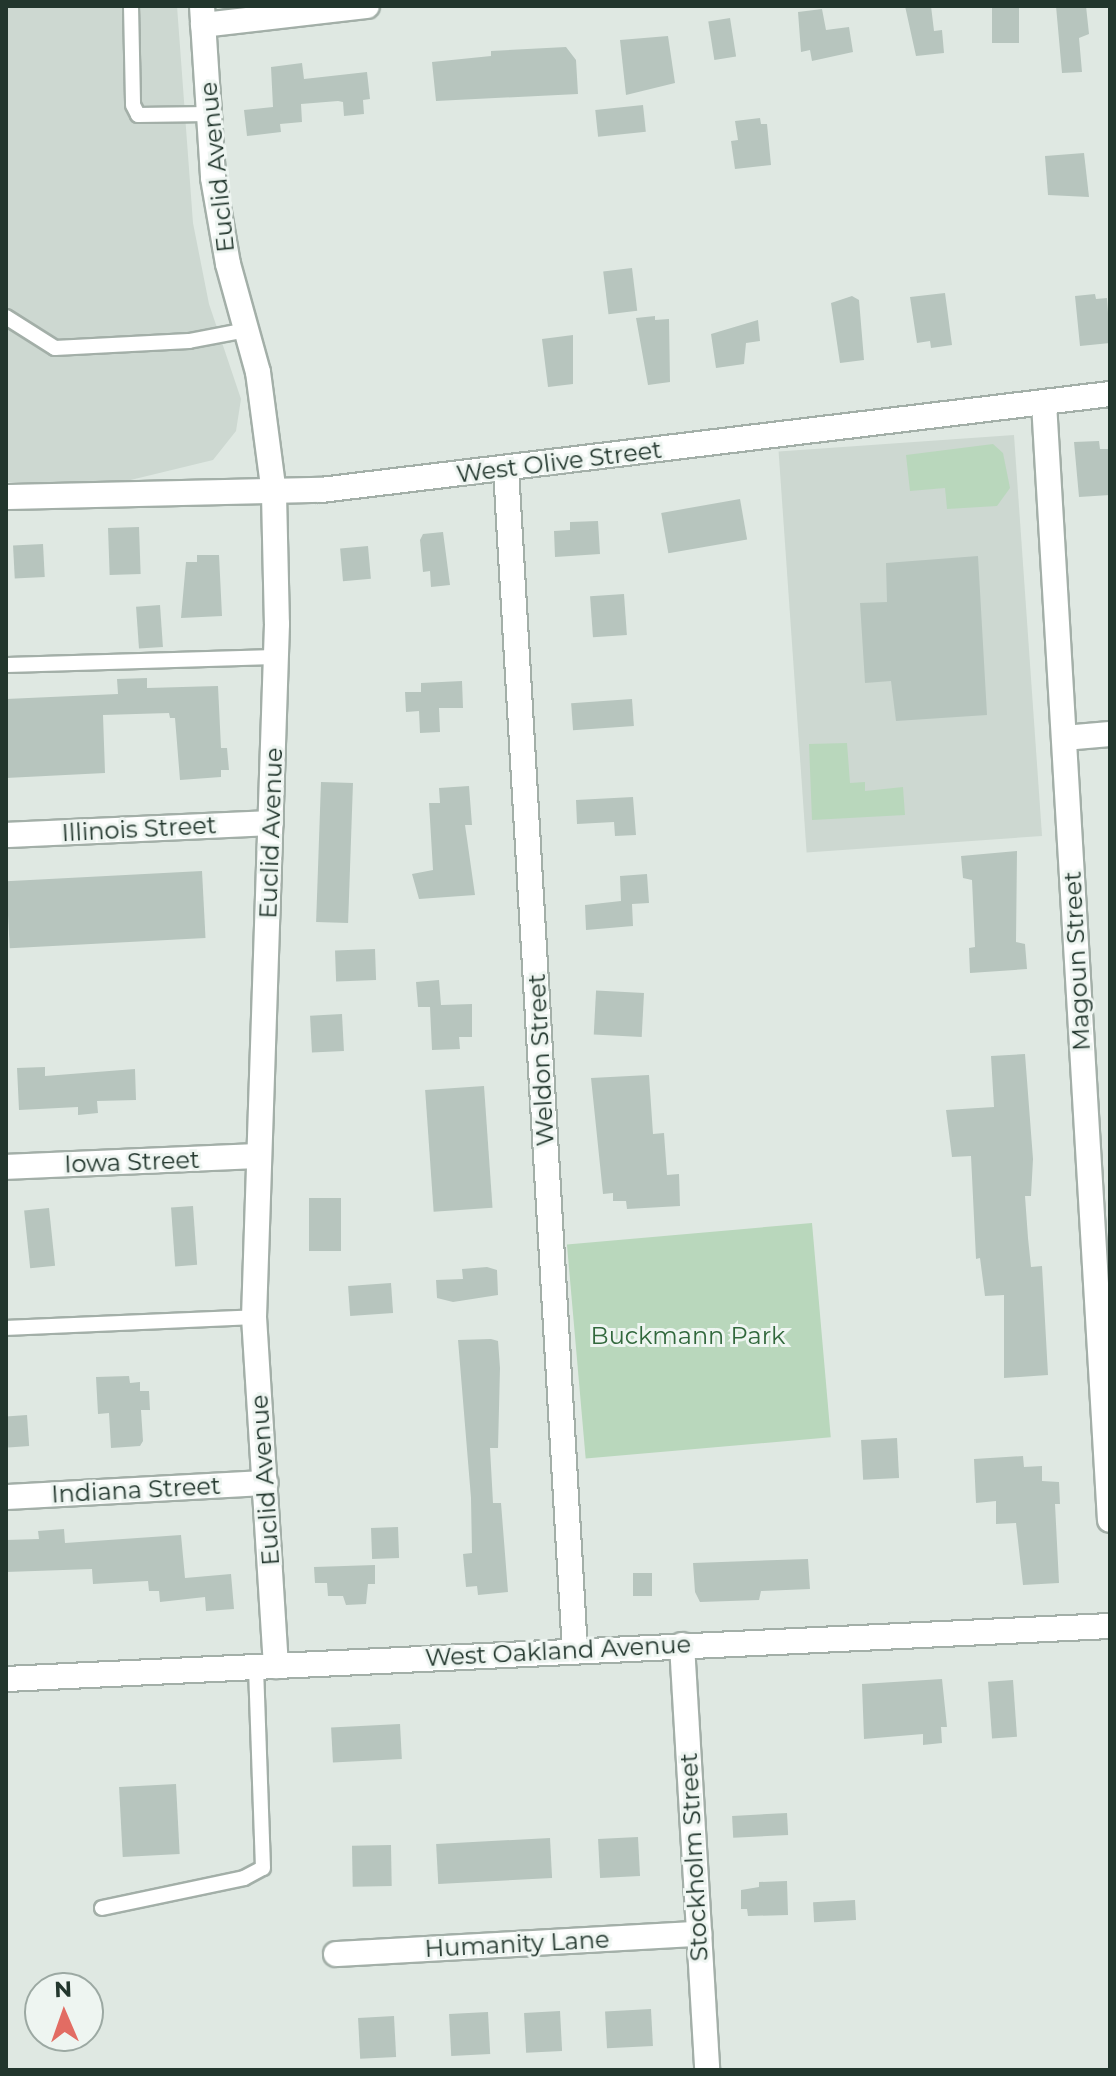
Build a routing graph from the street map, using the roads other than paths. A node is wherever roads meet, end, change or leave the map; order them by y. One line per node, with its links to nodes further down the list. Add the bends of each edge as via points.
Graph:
1 (131, 6): 4 (lane, via 133,105 138,115)
2 (367, 6): 3 (street)
3 (202, 16): 4 (street, Euclid Avenue)
4 (209, 114): 6 (street, Euclid Avenue, via 218,207)
5 (6, 317): 6 (lane, via 55,348 189,341)
6 (246, 330): 10 (street, Euclid Avenue, via 258,372)
7 (1110, 394): 8 (street, West Olive Street)
8 (1044, 403): 9 (street, West Olive Street); 15 (street, Magoun Street)
9 (506, 469): 10 (street, West Olive Street); 27 (street, Weldon Street)
10 (274, 494): 11 (street, West Olive Street); 12 (street, Euclid Avenue)
11 (6, 497)
12 (276, 657): 13 (lane); 16 (street, Euclid Avenue)
13 (6, 665)
14 (1110, 734): 15 (street)
15 (1064, 738): 24 (street, Magoun Street)
16 (271, 823): 17 (street, Illinois Street); 18 (street, Euclid Avenue)
17 (6, 835)
18 (257, 1156): 19 (street, Iowa Street); 20 (street, Euclid Avenue)
19 (6, 1167)
20 (254, 1317): 21 (lane); 22 (street, Euclid Avenue)
21 (6, 1328)
22 (266, 1483): 23 (street, Indiana Street); 28 (street, Euclid Avenue)
23 (6, 1497)
24 (1110, 1520)
25 (1110, 1626): 26 (street, West Oakland Avenue)
26 (682, 1645): 27 (street, West Oakland Avenue); 31 (street, Stockholm Street)
27 (575, 1650): 28 (street, West Oakland Avenue)
28 (266, 1666): 29 (street, West Oakland Avenue); 30 (lane, via 263,1868 244,1878)
29 (6, 1679)
30 (102, 1908)
31 (699, 1934): 32 (street, Humanity Lane); 33 (street, Stockholm Street)
32 (336, 1954)
33 (707, 2070)

